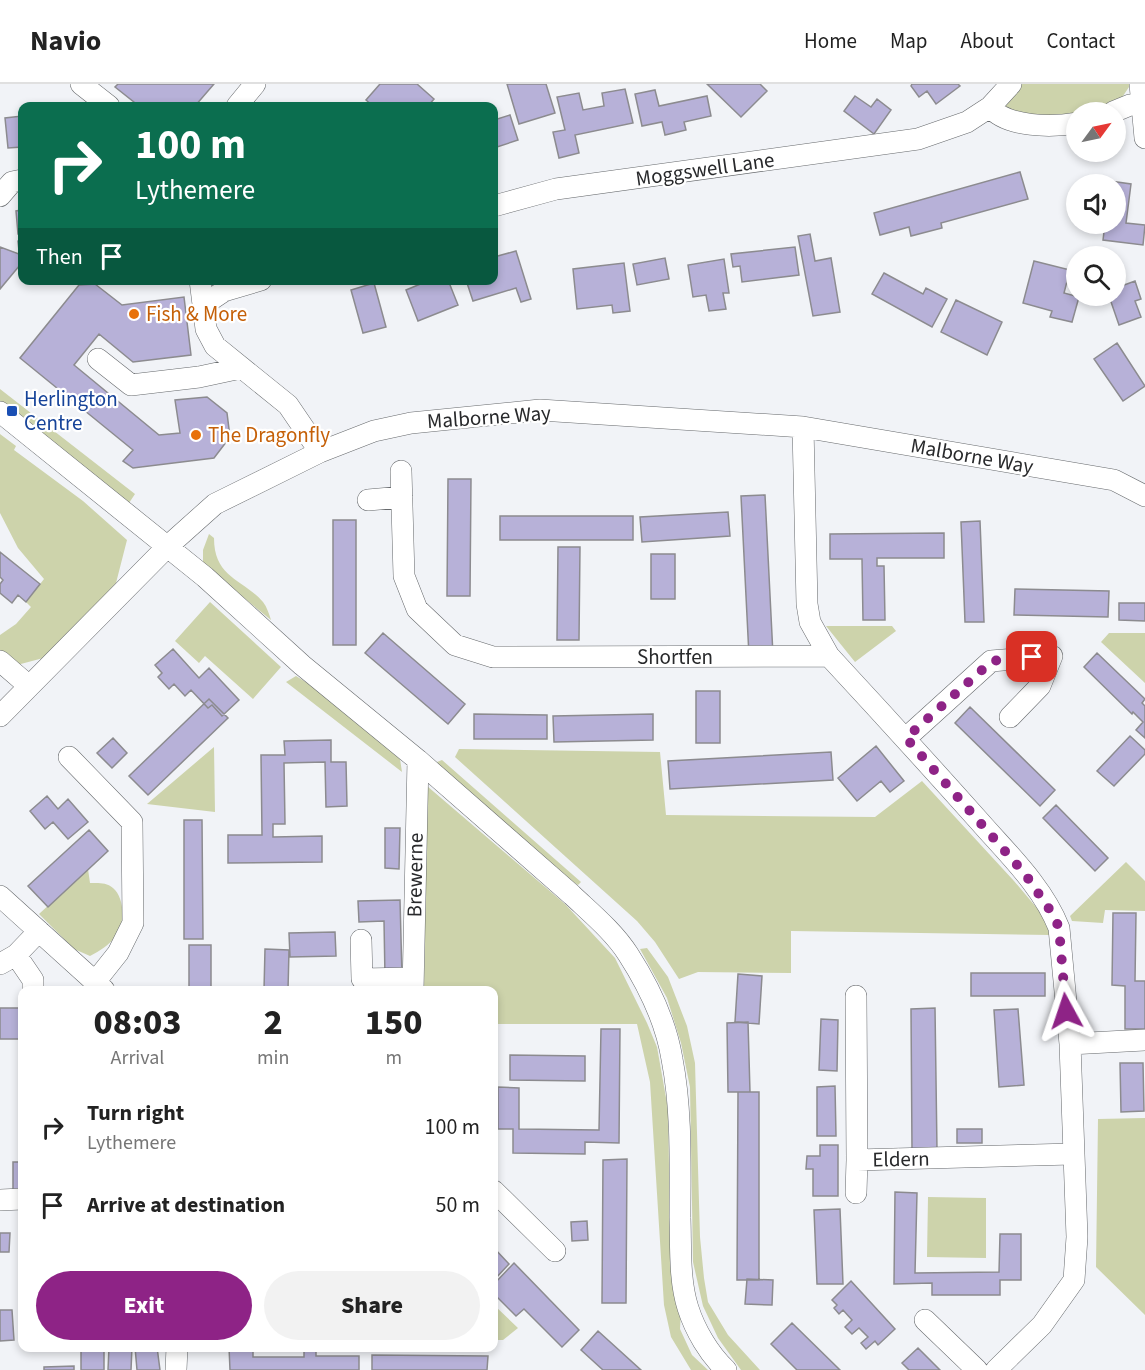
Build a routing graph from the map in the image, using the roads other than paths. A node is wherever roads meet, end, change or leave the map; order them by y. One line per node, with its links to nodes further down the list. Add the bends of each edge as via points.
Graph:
1 (81, 84): 5 (street)
2 (255, 84): 6 (street)
3 (1011, 84): 7 (street, Moggswell Lane)
4 (1142, 97): 8 (street); 10 (street)
5 (103, 102)
6 (240, 102)
7 (990, 107): 9 (street, via 1005,118 1037,126); 13 (street, Moggswell Lane, via 968,122 918,140 556,189)
8 (1126, 107)
9 (1066, 124)
10 (1145, 138)
11 (18, 181): 12 (street)
12 (0, 196)
13 (498, 205)
14 (201, 285): 16 (street)
15 (244, 285): 16 (street, via 224,291)
16 (203, 305): 18 (street, via 206,328 215,346)
17 (98, 359): 18 (street, via 131,386)
18 (241, 368): 21 (street, via 288,405)
19 (0, 412): 26 (street)
20 (803, 427): 21 (street, Malborne Way, via 540,410 411,423); 23 (street, Malborne Way, via 1114,480); 27 (street, via 807,604 810,622)
21 (320, 452): 26 (street, Malborne Way, via 215,504)
22 (401, 471): 24 (street, Shortfen)
23 (1145, 496)
24 (402, 497): 25 (street); 27 (street, Shortfen, via 404,576 417,609 455,645 493,657)
25 (368, 500)
26 (168, 546): 29 (street, Malborne Way); 34 (street, via 302,665)
27 (829, 656): 32 (street)
28 (0, 661): 29 (street)
29 (29, 686): 30 (street, Malborne Way)
30 (0, 716)
31 (1010, 717): 32 (street, via 1040,686 1052,656 992,661)
32 (906, 738): 44 (street, via 1025,874 1054,916 1059,928)
33 (69, 757): 41 (street, via 132,822 133,923)
34 (418, 760): 39 (street, Brewerne); 55 (street, via 596,918 627,953 654,1001 672,1056 678,1101 681,1237 688,1308 700,1336)
35 (0, 896): 36 (street)
36 (39, 931): 38 (street); 41 (street)
37 (361, 940): 39 (street, via 362,980)
38 (8, 959): 40 (street, via 33,980)
39 (413, 984)
40 (33, 986)
41 (99, 986)
42 (856, 996): 46 (street, Eldern)
43 (1145, 1040): 44 (street)
44 (1070, 1044): 45 (street)
45 (1072, 1154): 46 (street, Eldern); 57 (street, via 1077,1237 1074,1280 1042,1325)
46 (857, 1160): 47 (street)
47 (856, 1193)
48 (498, 1195): 51 (street)
49 (18, 1199): 50 (street)
50 (0, 1200)
51 (555, 1251)
52 (925, 1320): 56 (street)
53 (177, 1352): 54 (street)
54 (176, 1370)
55 (726, 1370)
56 (977, 1370)
57 (996, 1370)

